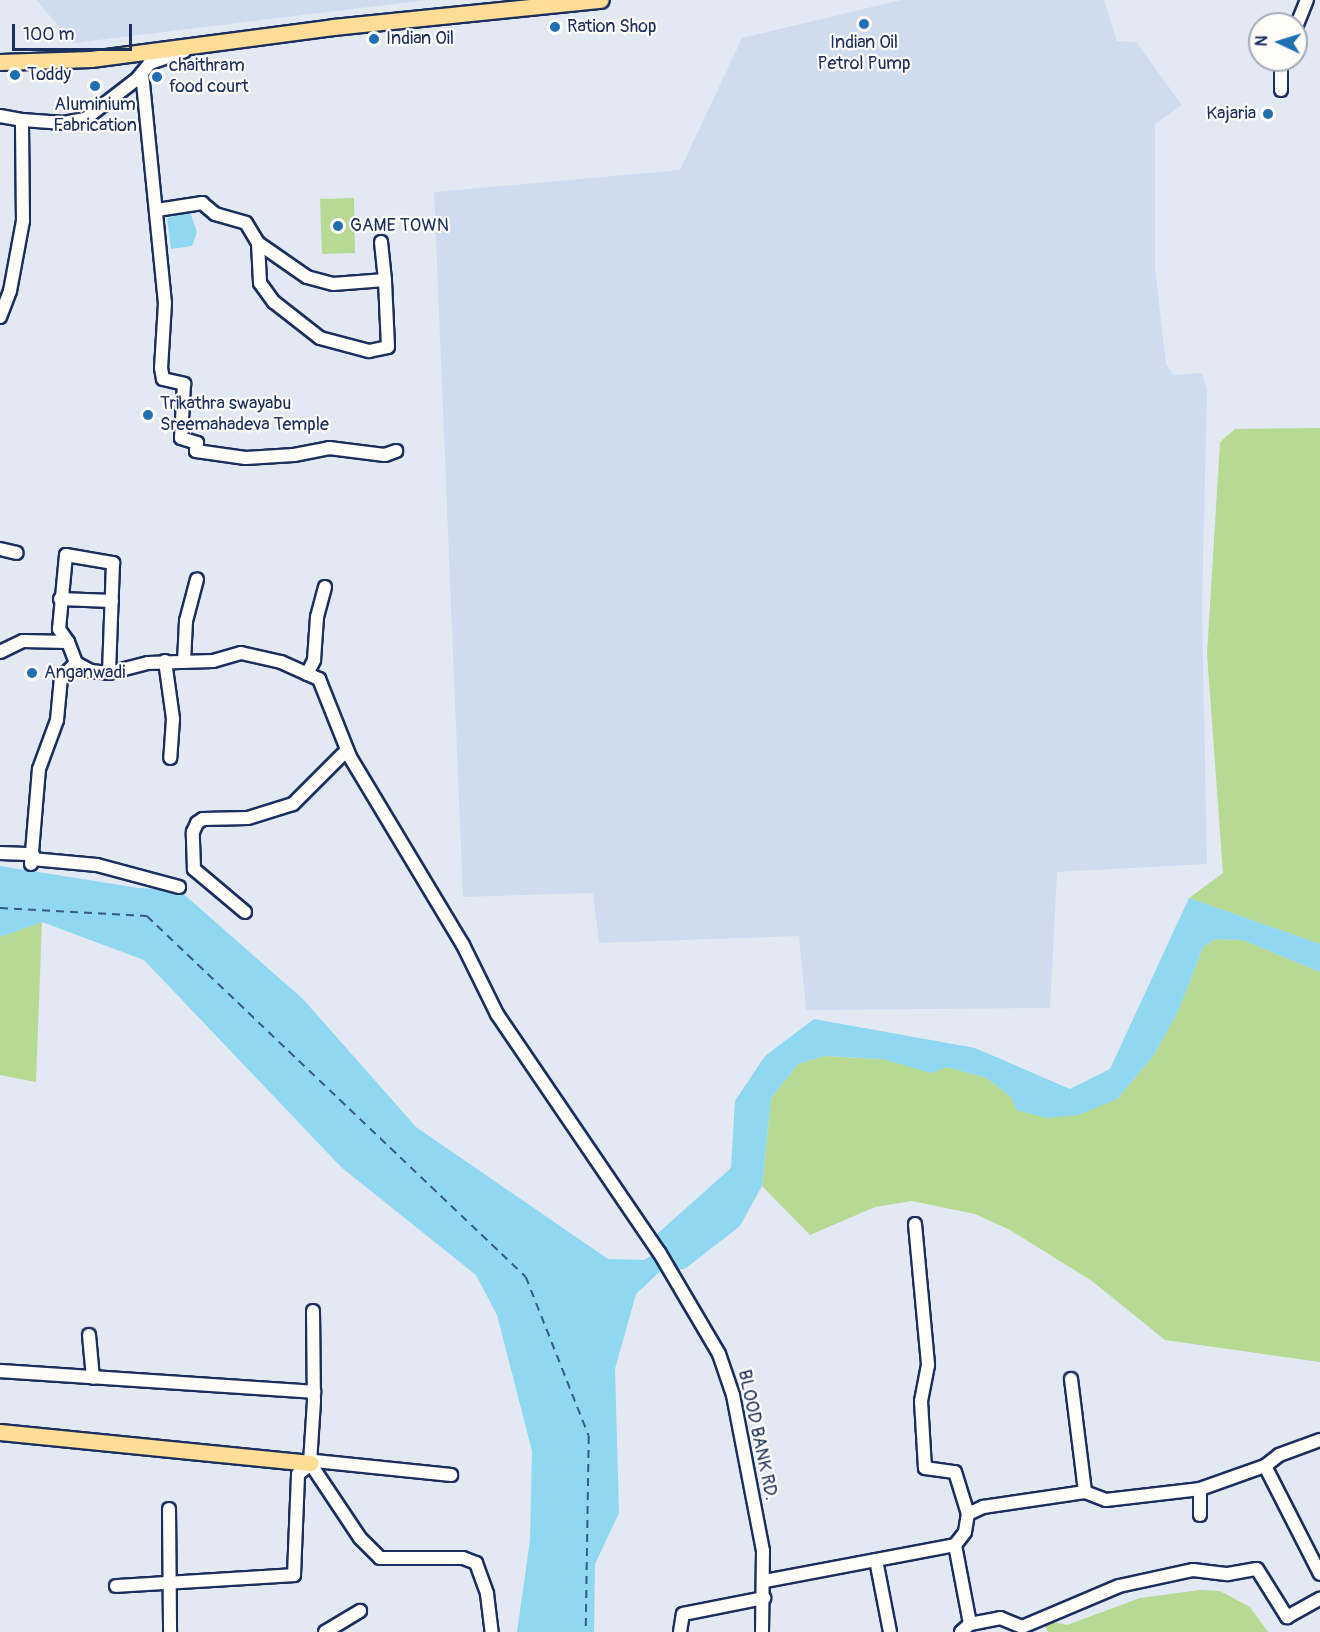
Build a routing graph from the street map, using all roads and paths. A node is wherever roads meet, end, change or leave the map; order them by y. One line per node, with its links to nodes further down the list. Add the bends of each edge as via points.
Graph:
1 (602, 0): 2 (main road)
2 (200, 44): 3 (main road, via 91,59); 5 (street, via 150,63)
3 (0, 62)
4 (1281, 72): 6 (street)
5 (142, 73): 8 (street, via 85,119 64,123); 9 (street)
6 (1281, 90)
7 (0, 116): 8 (street)
8 (22, 120): 15 (street, via 23,221 10,291)
9 (157, 210): 11 (street, via 202,203 215,214 246,223); 16 (street, via 165,303 161,368 163,379 184,384 180,438 197,443 196,450 246,458 329,448 385,454)
10 (381, 242): 14 (street)
11 (258, 243): 12 (street); 13 (street)
12 (276, 258): 13 (street); 14 (street, via 308,277 333,284)
13 (262, 264): 14 (street, via 260,283 274,303 320,338 369,351 388,347)
14 (385, 280)
15 (0, 317)
16 (396, 451)
17 (0, 549): 18 (street)
18 (17, 553)
19 (196, 579): 26 (street, via 186,621)
20 (326, 587): 29 (street, via 317,617 314,660)
21 (60, 599): 22 (street); 22 (street, via 66,555 113,563); 23 (street, via 59,629)
22 (112, 601): 28 (street)
23 (68, 642): 24 (street, via 49,638 23,641); 27 (street)
24 (0, 652)
25 (165, 661): 26 (street); 28 (street); 31 (street, via 173,719)
26 (184, 662): 29 (street, via 213,662 241,654 281,662)
27 (76, 663): 28 (street, via 91,671); 33 (street, via 61,678 57,720 39,769)
28 (109, 673)
29 (307, 674): 30 (street, BLOOD BANK RD., via 319,679)
30 (347, 750): 35 (street, via 293,804 248,818 203,819 197,823 193,832 194,869); 56 (street, BLOOD BANK RD., via 462,945 511,1038 661,1257 725,1369 763,1551)
31 (170, 758)
32 (0, 853): 33 (street)
33 (32, 859): 34 (street, via 97,865)
34 (179, 886)
35 (245, 912)
36 (915, 1224): 51 (street, via 928,1365 921,1401 925,1468 955,1472)
37 (313, 1311): 42 (street)
38 (89, 1335): 40 (street)
39 (0, 1371): 40 (street)
40 (93, 1378): 42 (street)
41 (1071, 1379): 49 (street)
42 (314, 1392): 45 (street)
43 (0, 1432): 45 (main road)
44 (1320, 1440): 46 (street, via 1279,1455)
45 (310, 1463): 47 (street); 57 (street, via 298,1474 294,1575); 65 (street, via 360,1538 380,1558 463,1558 476,1563 487,1594)
46 (1265, 1466): 48 (street); 55 (street)
47 (451, 1475)
48 (1200, 1489): 49 (street, via 1106,1500); 52 (street)
49 (1085, 1491): 51 (street, via 983,1507)
50 (169, 1509): 57 (street)
51 (968, 1514): 53 (street, via 965,1532)
52 (1200, 1515)
53 (955, 1545): 54 (street); 62 (street)
54 (876, 1560): 56 (street); 68 (street)
55 (1320, 1574)
56 (765, 1581): 59 (street, BLOOD BANK RD.)
57 (171, 1582): 58 (street); 63 (street)
58 (116, 1586)
59 (764, 1598): 66 (street, via 683,1614); 67 (street, BLOOD BANK RD.)
60 (1320, 1599): 62 (street, via 1287,1617 1257,1569 1228,1574 1193,1570 1119,1586 1022,1627 1000,1618)
61 (360, 1611): 64 (street)
62 (966, 1628)
63 (170, 1632)
64 (325, 1632)
65 (492, 1632)
66 (680, 1632)
67 (762, 1632)
68 (890, 1632)

